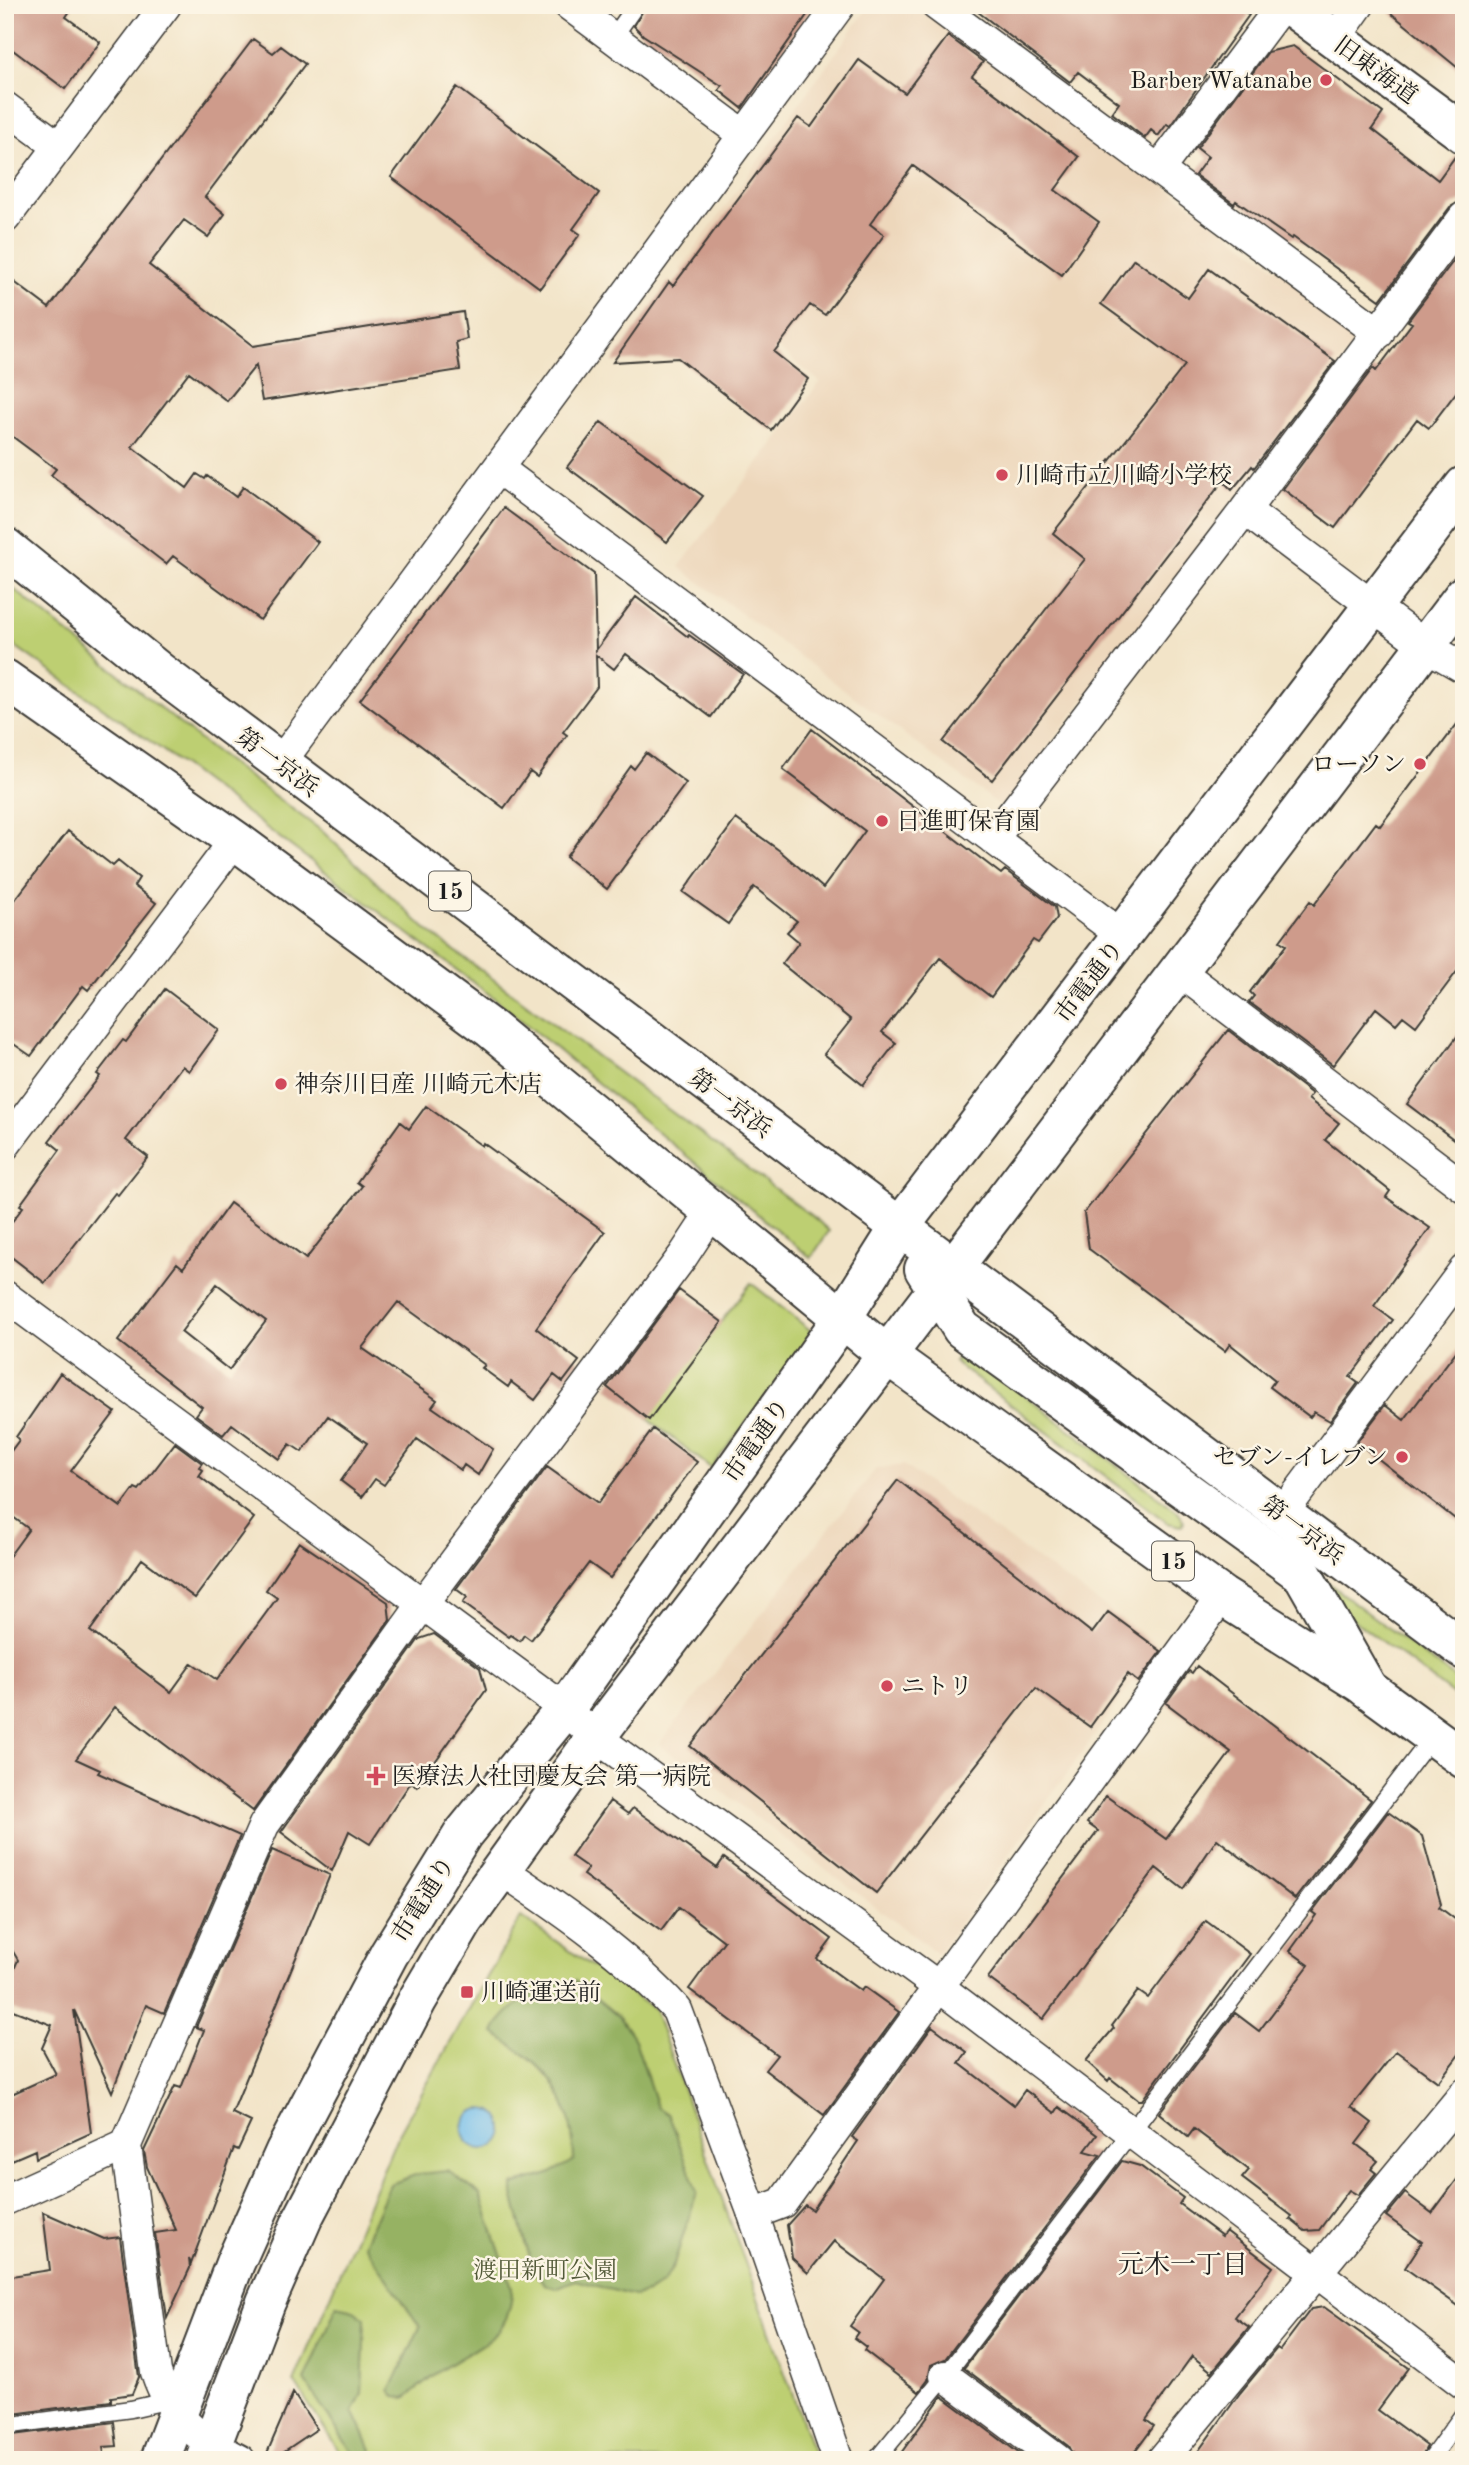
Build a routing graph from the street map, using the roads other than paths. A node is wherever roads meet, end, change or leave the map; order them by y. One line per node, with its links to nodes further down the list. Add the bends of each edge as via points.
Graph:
1 (166, 5): 14 (street)
2 (569, 5): 9 (street)
3 (636, 5): 9 (lane)
4 (840, 5): 12 (street)
5 (936, 5): 15 (street)
6 (1282, 5): 15 (street)
7 (1289, 5): 10 (main road, 旧東海道)
8 (1359, 5): 10 (street)
9 (613, 38): 12 (street)
10 (1334, 40): 13 (main road, 旧東海道)
11 (5, 107): 14 (street)
12 (742, 134): 19 (street)
13 (1464, 134)
14 (58, 146): 17 (street)
15 (1160, 168): 18 (street)
16 (1464, 216): 18 (street)
17 (5, 218)
18 (1379, 333): 21 (street)
19 (499, 469): 28 (street); 29 (street)
20 (1464, 486): 24 (main road, 市電通り)
21 (1245, 510): 24 (street); 29 (street)
22 (5, 547): 28 (main road, 第一京浜 / 15)
23 (1464, 595): 25 (main road, 市電通り)
24 (1374, 607): 25 (street); 31 (main road, 市電通り)
25 (1426, 646): 26 (street); 32 (main road, 市電通り)
26 (1464, 668)
27 (5, 679): 30 (main road, 15)
28 (280, 763): 36 (main road, 第一京浜 / 15)
29 (993, 839): 31 (street)
30 (235, 840): 33 (street); 35 (main road, 15, via 491,1029)
31 (1123, 936): 36 (main road, 市電通り)
32 (1179, 971): 34 (street); 38 (main road, 市電通り)
33 (5, 1145)
34 (1464, 1187)
35 (712, 1213): 40 (main road, 15); 44 (street)
36 (899, 1228): 38 (main road, 第一京浜 / 15); 40 (main road, 市電通り)
37 (1464, 1270): 42 (street)
38 (946, 1279): 41 (main road, 市電通り); 42 (main road, 第一京浜 / 15); 46 (main road, via 962,1329 1303,1575)
39 (5, 1296): 44 (street)
40 (843, 1317): 41 (main road, 15); 47 (main road, 市電通り)
41 (887, 1354): 43 (main road, 15); 49 (main road, 市電通り)
42 (1282, 1514): 45 (main road, 第一京浜 / 15)
43 (1222, 1596): 46 (main road, 15); 52 (street)
44 (422, 1605): 47 (street); 55 (street, via 264,1825)
45 (1464, 1650)
46 (1368, 1689): 48 (main road, 15)
47 (565, 1709): 49 (street); 61 (main road, 市電通り, via 463,1834 389,1954 285,2151)
48 (1433, 1736): 50 (main road, 15); 54 (lane)
49 (596, 1737): 51 (main road, 市電通り); 52 (street)
50 (1464, 1759)
51 (500, 1868): 57 (street, via 559,1909 656,1987 677,2010); 64 (main road, 市電通り, via 418,1999 308,2206 266,2302)
52 (939, 1987): 54 (street); 57 (street, via 782,2203)
53 (1464, 2094): 58 (street)
54 (1131, 2134): 58 (street); 59 (lane)
55 (126, 2145): 56 (street); 61 (street, via 156,2372)
56 (5, 2200)
57 (753, 2214): 66 (street)
58 (1316, 2275): 60 (street); 69 (street)
59 (945, 2376): 67 (lane); 68 (street)
60 (1464, 2384)
61 (171, 2407): 63 (lane); 64 (street); 65 (main road, 市電通り)
62 (1464, 2413): 70 (lane)
63 (5, 2426)
64 (219, 2455)
65 (160, 2460)
66 (838, 2460)
67 (876, 2460)
68 (1058, 2460)
69 (1162, 2460)
70 (1430, 2460)

